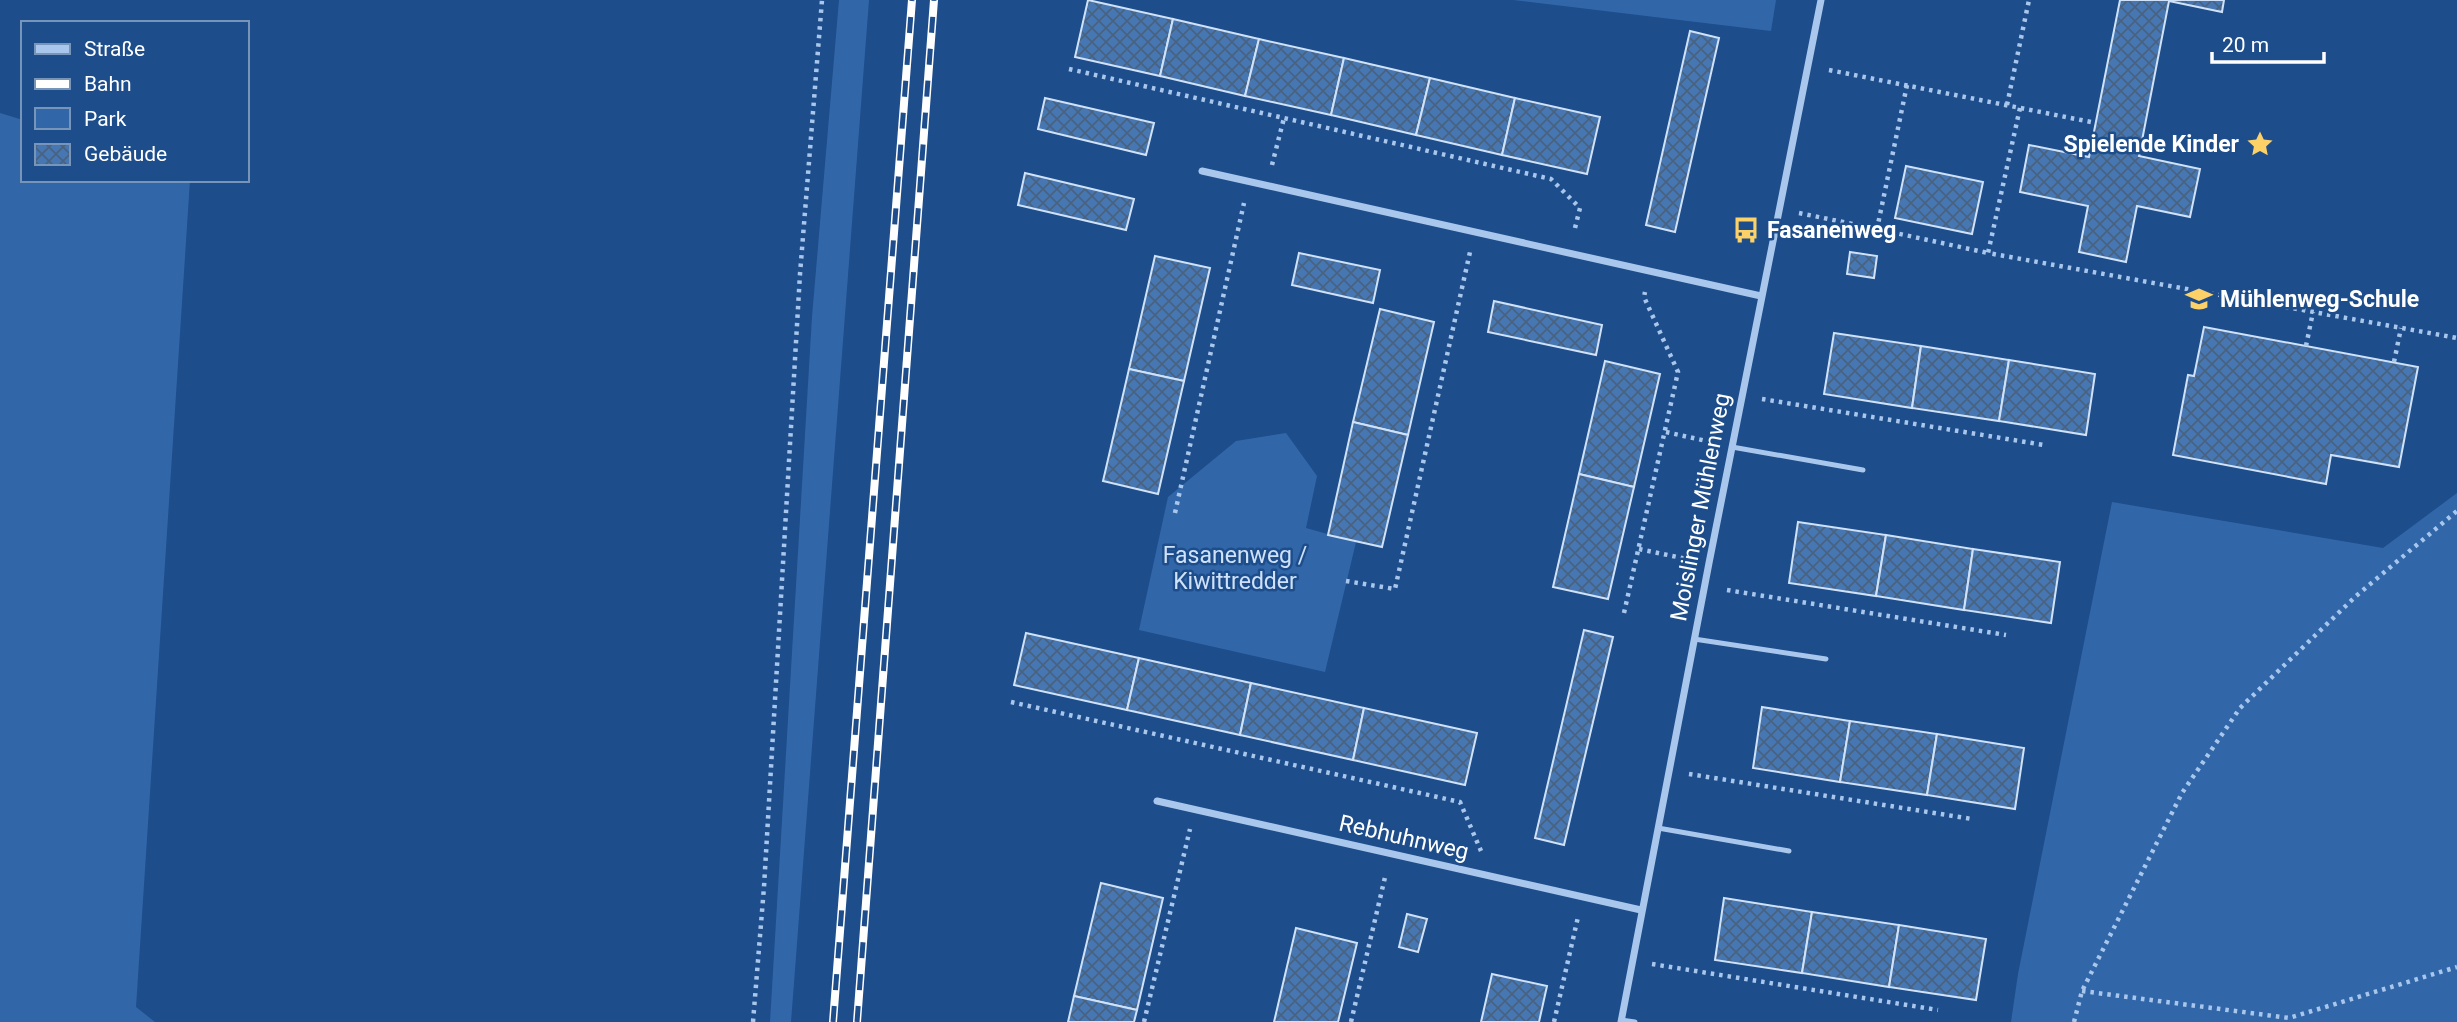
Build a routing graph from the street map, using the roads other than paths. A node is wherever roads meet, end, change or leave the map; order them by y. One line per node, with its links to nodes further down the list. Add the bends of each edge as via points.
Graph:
1 (1821, 0): 3 (street, Moislinger Mühlenweg)
2 (1202, 171): 3 (street)
3 (1761, 296): 4 (street, Moislinger Mühlenweg)
4 (1732, 447): 5 (lane); 6 (street, Moislinger Mühlenweg)
5 (1863, 470)
6 (1695, 639): 7 (lane); 9 (street, Moislinger Mühlenweg)
7 (1826, 659)
8 (1157, 801): 11 (street, Rebhuhnweg)
9 (1657, 828): 10 (lane); 11 (street, Moislinger Mühlenweg)
10 (1789, 851)
11 (1642, 910): 12 (street, Moislinger Mühlenweg)
12 (1621, 1021): 13 (lane)
13 (1635, 1022)

